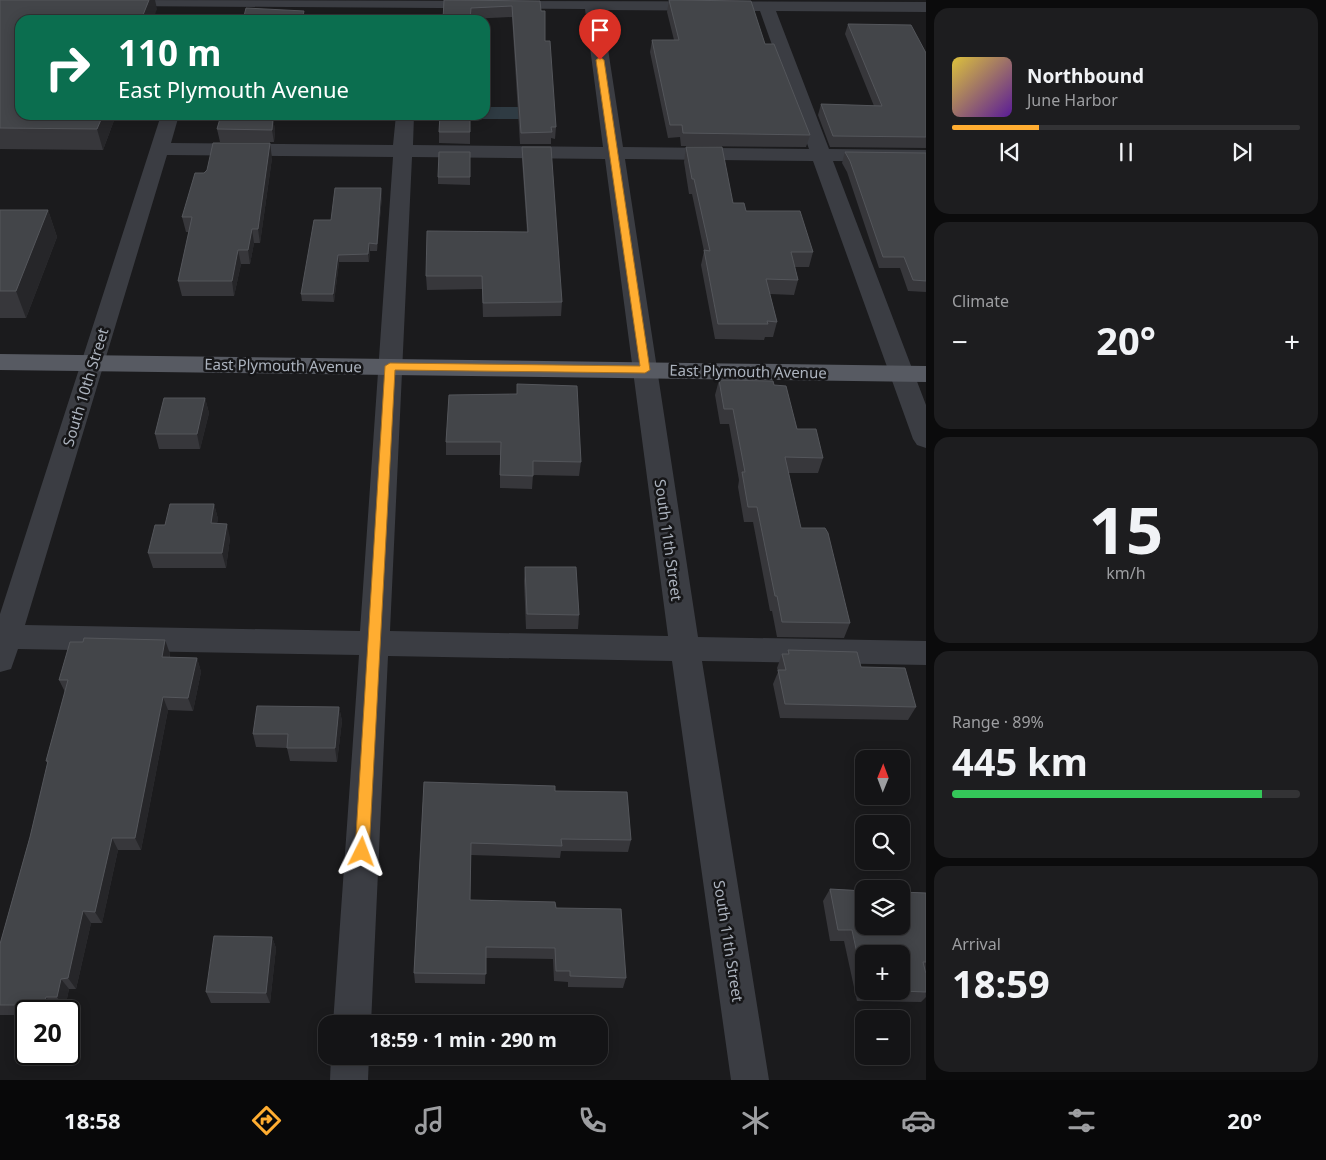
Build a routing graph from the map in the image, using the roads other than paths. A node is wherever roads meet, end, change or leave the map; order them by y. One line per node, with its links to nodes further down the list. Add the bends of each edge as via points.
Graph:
1 (107, 1): 2 (street)
2 (205, 1): 3 (street); 7 (street)
3 (412, 1): 4 (street); 8 (street)
4 (592, 2): 5 (street); 13 (street, South 11th Street)
5 (764, 2): 6 (street); 14 (street)
6 (926, 7)
7 (201, 15)
8 (411, 15)
9 (169, 120): 11 (street, South 10th Street)
10 (406, 120): 12 (street)
11 (160, 149): 12 (street); 17 (street, South 10th Street)
12 (403, 151): 13 (street); 18 (street)
13 (613, 153): 14 (street); 19 (street, South 11th Street)
14 (819, 155): 15 (street); 20 (street)
15 (926, 156)
16 (0, 362): 17 (main road, East Plymouth Avenue)
17 (92, 363): 18 (main road, East Plymouth Avenue); 24 (street, South 10th Street)
18 (390, 366): 19 (main road, East Plymouth Avenue); 23 (street)
19 (645, 370): 20 (main road, East Plymouth Avenue); 25 (street, South 11th Street)
20 (902, 373): 21 (main road, East Plymouth Avenue); 22 (street)
21 (926, 374)
22 (926, 439)
23 (374, 642): 24 (street); 25 (street); 27 (street)
24 (4, 648)
25 (685, 649): 26 (street); 30 (street, South 11th Street)
26 (926, 653)
27 (353, 1015)
28 (350, 1065): 29 (street)
29 (349, 1080)
30 (750, 1080)

